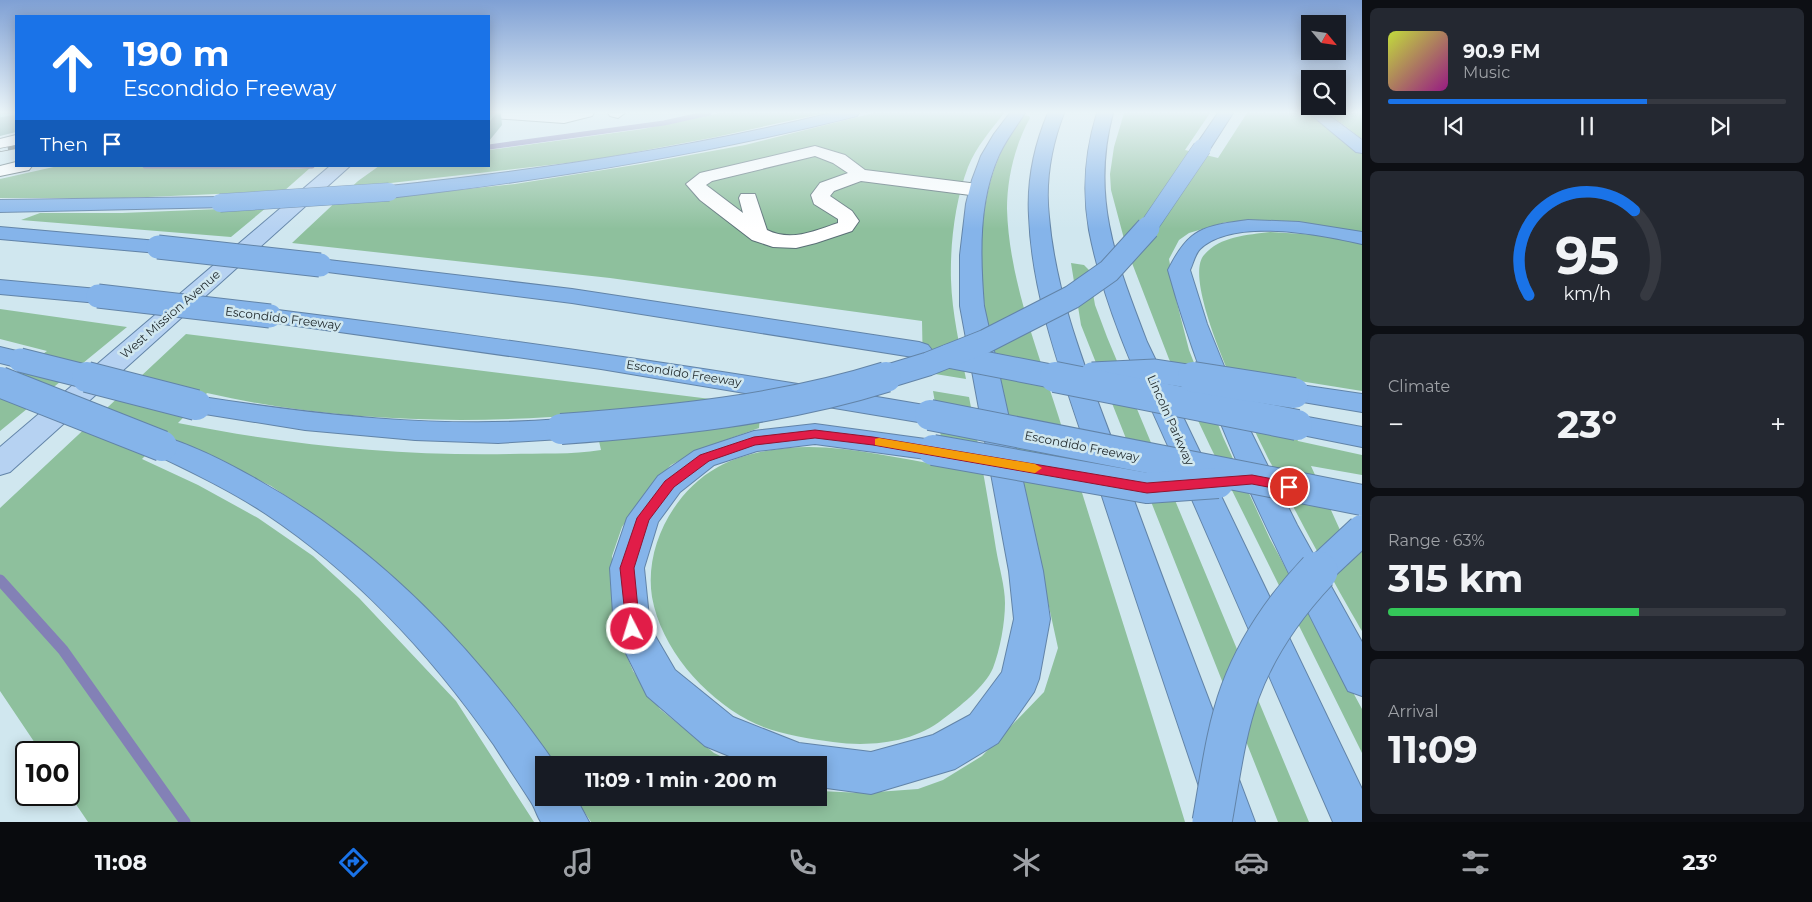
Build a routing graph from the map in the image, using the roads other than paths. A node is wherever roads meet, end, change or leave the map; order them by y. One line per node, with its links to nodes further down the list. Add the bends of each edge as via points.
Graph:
1 (674, 151): 14 (highway, bridge, via 515,178 305,199)
2 (812, 151): 16 (street, via 706,176 695,184)
3 (816, 151): 11 (street, via 830,154)
4 (993, 151): 12 (highway)
5 (1044, 151): 35 (highway, via 1039,196 1040,230 1046,275 1062,332)
6 (1095, 151): 36 (highway, Lincoln Parkway, via 1093,182 1101,240 1135,342)
7 (1200, 151): 19 (highway, bridge, via 1144,233 1117,264 1084,290 1018,327 957,354 875,382 750,410 561,429 490,433 421,431 316,422 196,406)
8 (18, 167): 10 (street)
9 (340, 167): 24 (main road, West Mission Avenue)
10 (0, 171)
11 (859, 175): 12 (street); 16 (street, via 827,187 820,195 822,200 847,218 849,221 845,227 798,243 776,242)
12 (978, 190): 30 (highway, via 969,263 972,306 1026,571 1032,619 1020,679 984,729 940,754 871,773)
13 (748, 198): 16 (street)
14 (2, 206)
15 (0, 233): 20 (highway, bridge, via 158,247 533,290 919,350)
16 (759, 236)
17 (1362, 238): 28 (highway, via 1286,226 1243,226 1213,233 1192,245 1179,270 1206,356 1235,430 1308,580)
18 (0, 287): 25 (highway, Escondido Freeway, bridge, via 270,316 718,378 930,415)
19 (10, 358)
20 (1053, 377): 22 (highway, bridge, via 1156,371); 23 (highway, bridge)
21 (0, 382): 31 (highway, bridge, via 194,459 252,489 320,534 399,603 461,670)
22 (1362, 403)
23 (1362, 436)
24 (0, 464)
25 (1252, 480): 26 (highway, Escondido Freeway, bridge); 29 (highway, bridge, via 1147,488 932,450 815,434 754,441 704,458 669,484 643,518 627,568 632,629 661,683 719,732)
26 (1362, 500)
27 (1362, 530): 34 (highway, bridge, via 1334,553 1285,609 1263,643 1240,693)
28 (1362, 678)
29 (778, 756)
30 (827, 767)
31 (535, 773)
32 (557, 806): 33 (highway)
33 (567, 822)
34 (1212, 822)
35 (1233, 822)
36 (1355, 822)

